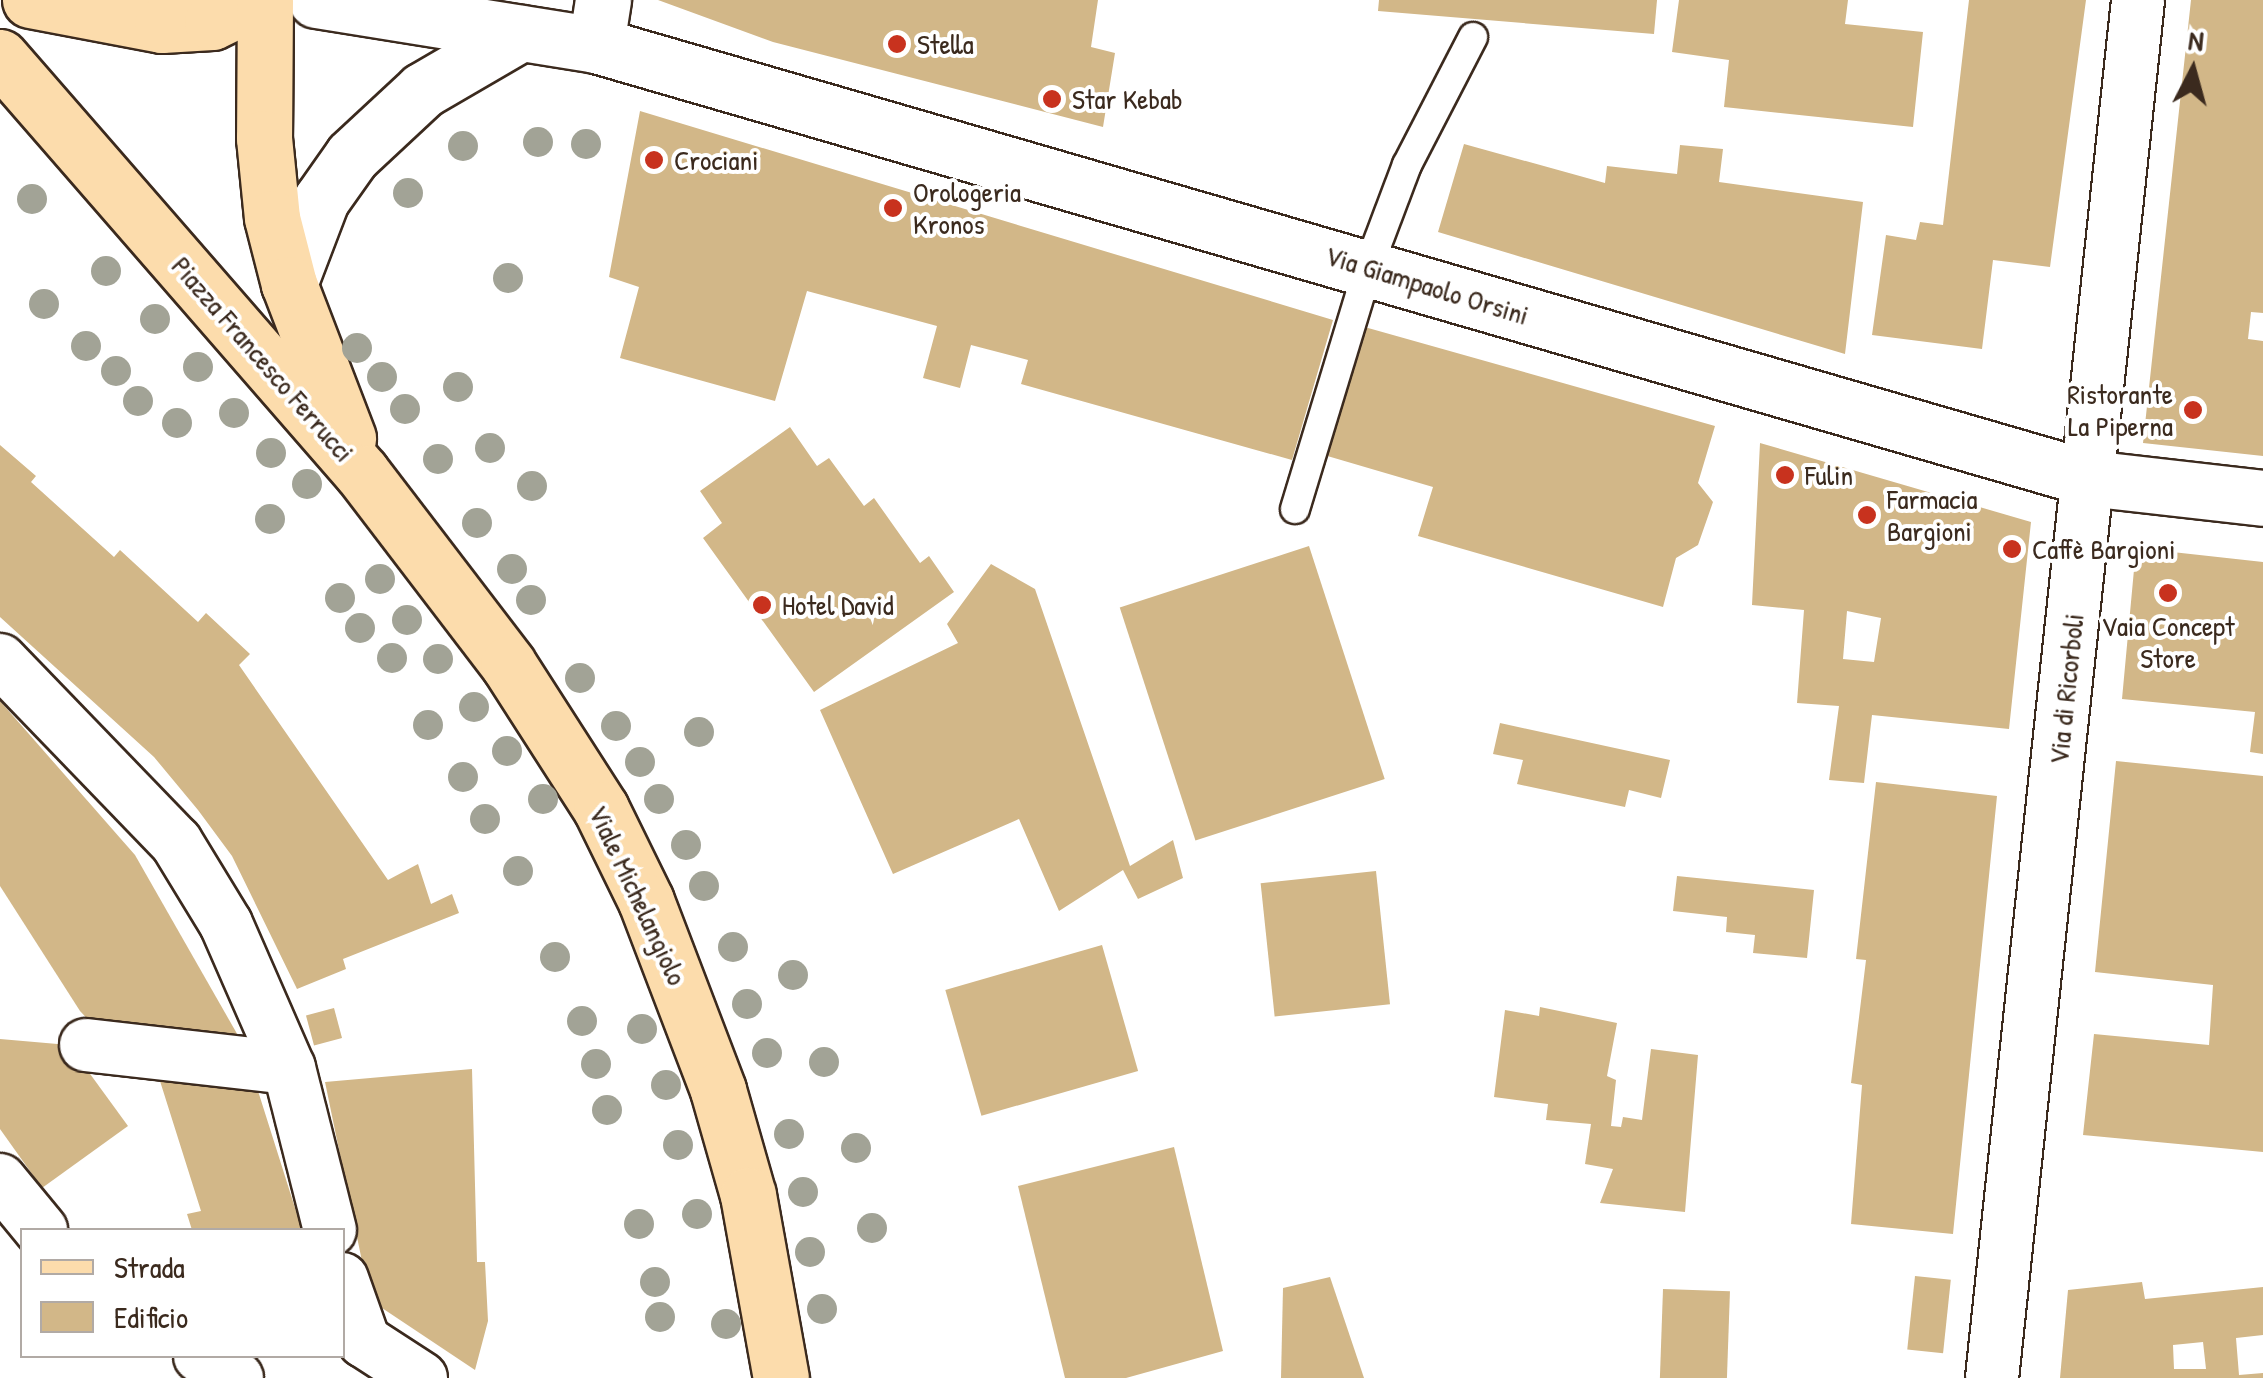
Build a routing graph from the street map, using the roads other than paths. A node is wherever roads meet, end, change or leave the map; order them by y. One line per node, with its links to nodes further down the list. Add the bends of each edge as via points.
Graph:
1 (30, 0): 2 (main road, via 162,25 212,22)
2 (256, 0)
3 (265, 0): 11 (main road, Piazza Francesco Ferrucci, via 267,186)
4 (316, 0): 6 (street)
5 (2138, 0): 13 (street, Via di Ricorboli)
6 (521, 17): 7 (street); 11 (street, via 423,90 352,156 321,200)
7 (599, 23): 10 (street, Via Giampaolo Orsini)
8 (1473, 37): 10 (lane, via 1407,165)
9 (0, 57): 12 (main road, Piazza Francesco Ferrucci)
10 (1368, 268): 13 (street, Via Giampaolo Orsini); 15 (lane)
11 (288, 284): 12 (main road, Piazza Francesco Ferrucci)
12 (362, 473): 26 (main road, Viale Michelangiolo, via 553,728 646,900 718,1090 748,1195)
13 (2088, 478): 14 (street, Via Giampaolo Orsini); 27 (street, Via di Ricorboli)
14 (2263, 498)
15 (1295, 509)
16 (0, 660): 18 (street, via 176,842 258,986)
17 (86, 1045): 18 (street)
18 (289, 1068): 21 (street)
19 (0, 1180): 20 (street)
20 (40, 1228)
21 (329, 1228)
22 (345, 1287): 25 (street, via 364,1341)
23 (203, 1358): 24 (street)
24 (237, 1378)
25 (421, 1378)
26 (782, 1378)
27 (1992, 1378)

